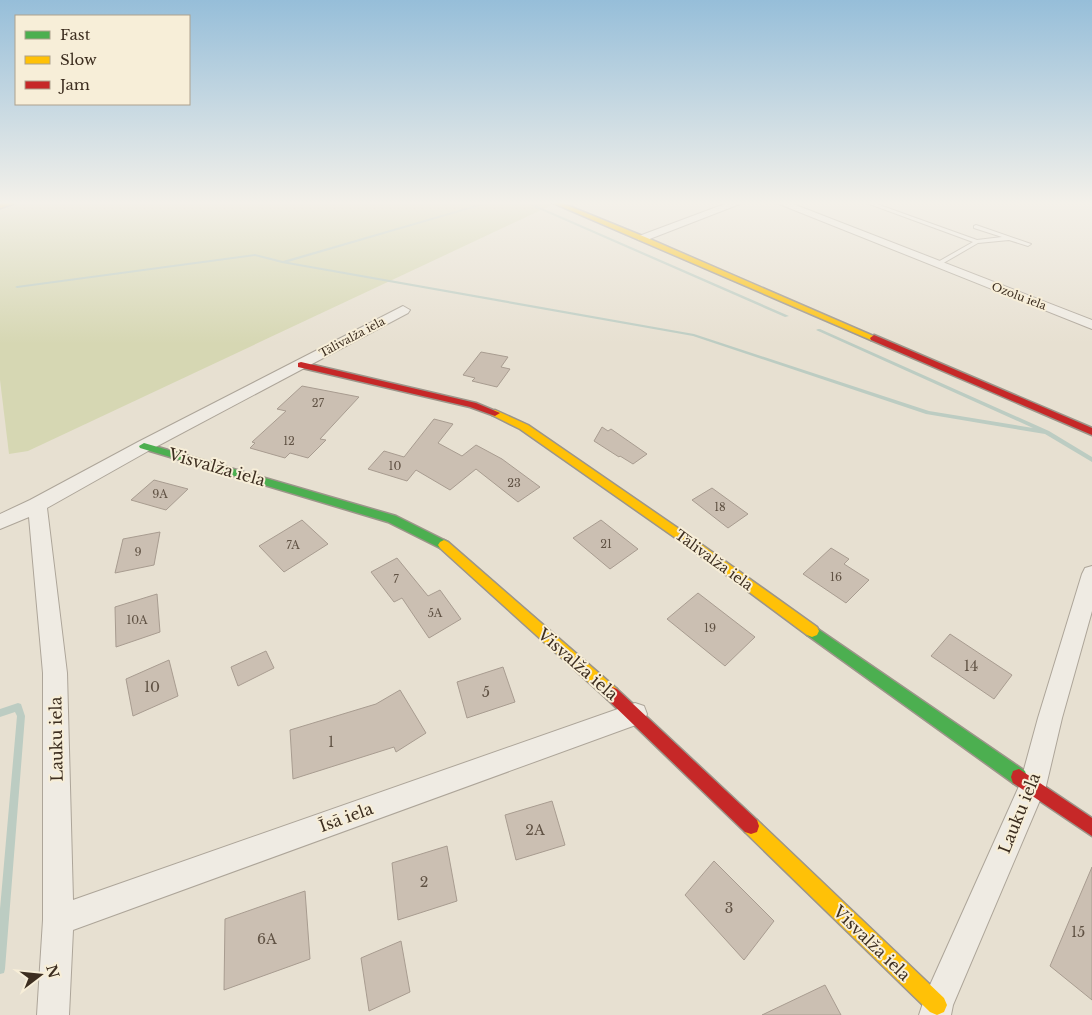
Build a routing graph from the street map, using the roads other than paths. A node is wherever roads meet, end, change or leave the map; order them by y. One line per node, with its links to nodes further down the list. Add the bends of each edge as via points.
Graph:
1 (669, 249): 9 (main road)
2 (900, 249): 4 (street, Ozolu iela)
3 (964, 249): 4 (lane)
4 (938, 264): 6 (street, Ozolu iela)
5 (403, 310): 7 (street, Tālivalža iela)
6 (1092, 325)
7 (302, 364): 8 (street, Tālivalža iela); 15 (main road, Tālivalža iela, via 460,401 510,419)
8 (231, 401): 10 (street, Visvalža iela)
9 (1092, 432)
10 (144, 446): 11 (street, Visvalža iela); 14 (main road, Visvalža iela, via 392,519 441,543)
11 (37, 505): 12 (street); 17 (street, Lauku iela, via 55,673)
12 (0, 522)
13 (1092, 574): 15 (street, Lauku iela)
14 (635, 714): 17 (street, Īsā iela); 18 (main road, Visvalža iela)
15 (1033, 786): 16 (main road, Tālivalža iela); 18 (street, Lauku iela)
16 (1092, 828)
17 (58, 920): 19 (street, Lauku iela)
18 (936, 1010)
19 (54, 1015)

